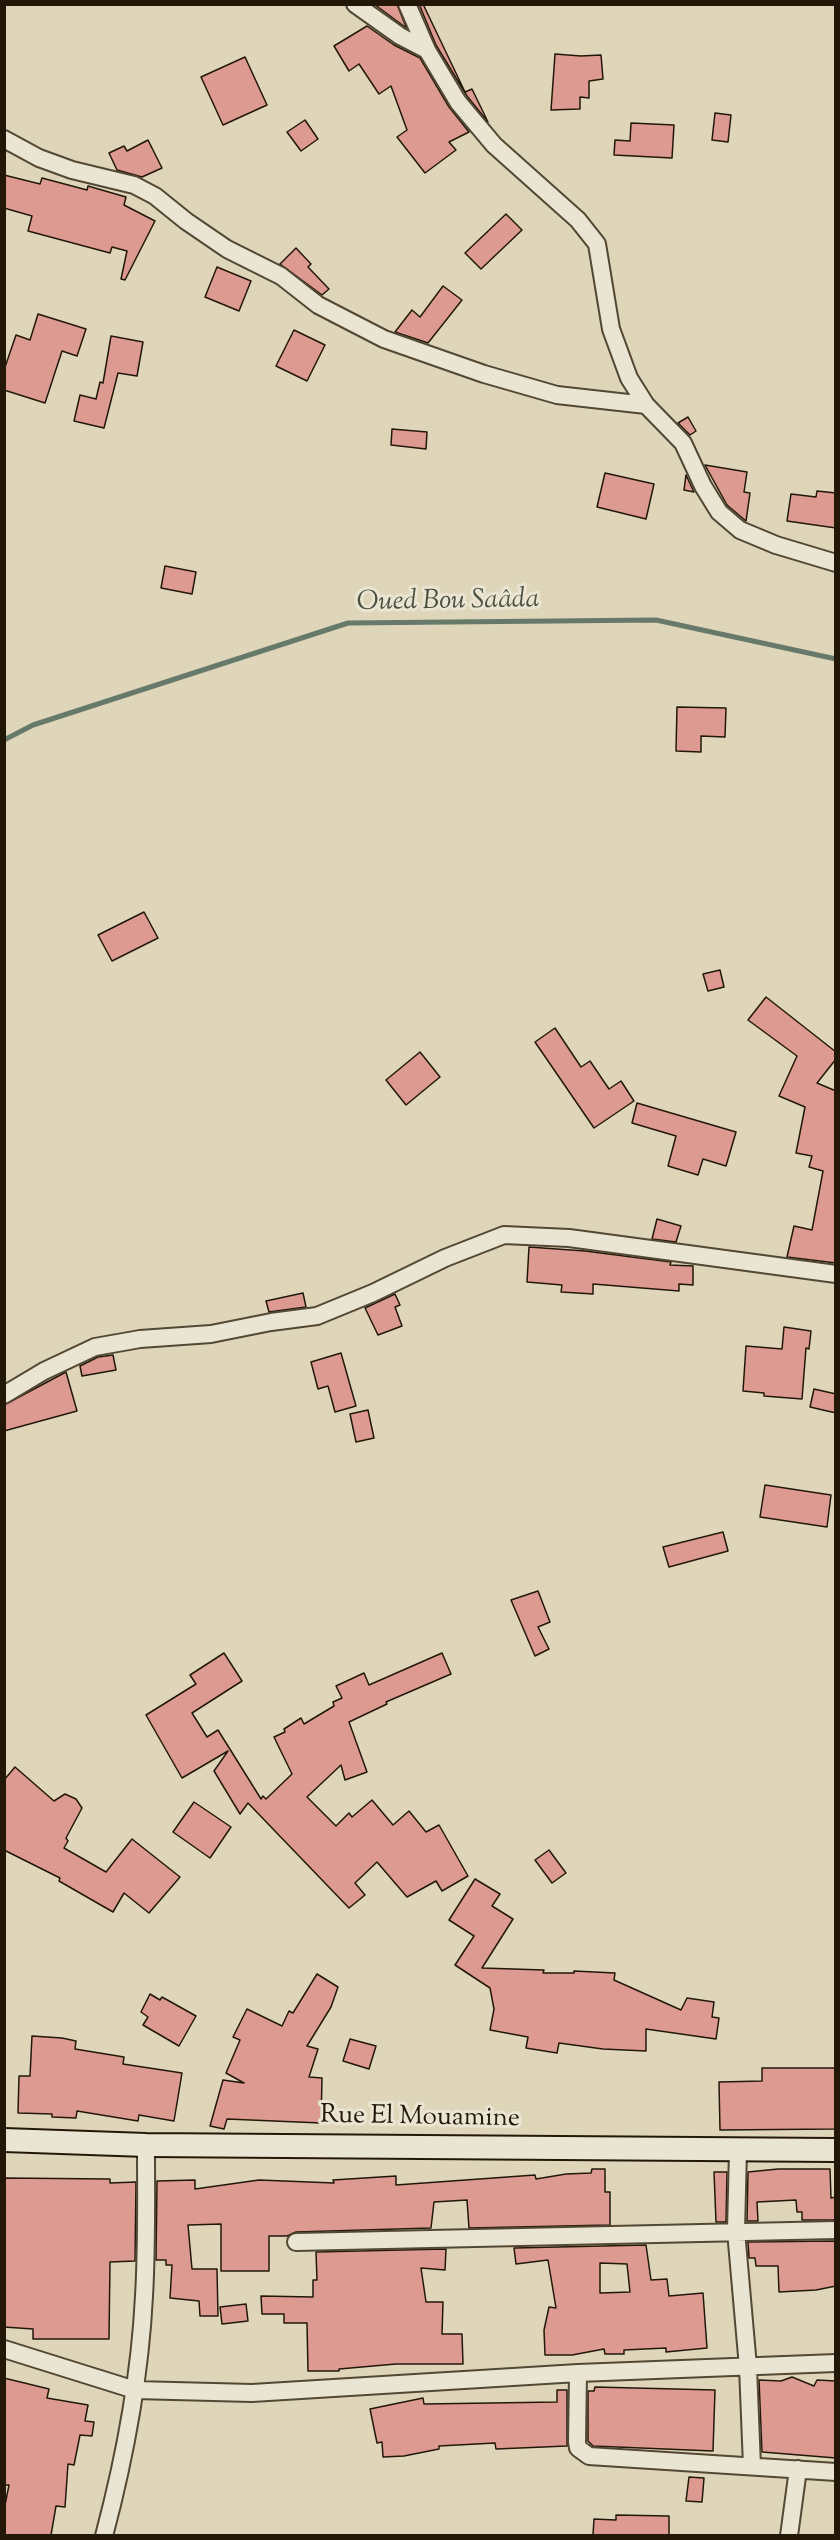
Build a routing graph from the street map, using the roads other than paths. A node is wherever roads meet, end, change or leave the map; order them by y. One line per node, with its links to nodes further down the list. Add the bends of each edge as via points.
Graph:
1 (355, 4): 3 (street)
2 (407, 4): 3 (street)
3 (427, 50): 5 (street, via 458,102 494,146 578,220 597,244 611,329 629,378)
4 (4, 139): 5 (street, via 39,158 134,185 156,196 227,249 281,276 318,305 384,339 557,395)
5 (646, 405): 6 (street, via 683,443 719,512 740,530)
6 (836, 563)
7 (836, 1274): 8 (street, via 569,1238 504,1235 317,1316 211,1334 95,1347)
8 (4, 1395)
9 (4, 2140): 10 (main road, Rue El Mouamine)
10 (146, 2145): 11 (main road, Rue El Mouamine); 20 (street, via 144,2296)
11 (738, 2150): 12 (main road, Rue El Mouamine); 14 (street)
12 (836, 2150)
13 (836, 2230): 14 (street)
14 (736, 2231): 15 (street); 18 (street)
15 (296, 2242)
16 (4, 2349): 20 (street)
17 (836, 2363): 18 (street)
18 (748, 2367): 19 (street); 21 (street)
19 (578, 2373): 20 (street, via 252,2393); 21 (street, via 577,2442 578,2448 590,2456)
20 (135, 2390): 24 (street)
21 (752, 2466): 22 (street)
22 (798, 2469): 23 (street); 25 (street)
23 (836, 2472)
24 (104, 2535)
25 (789, 2535)

